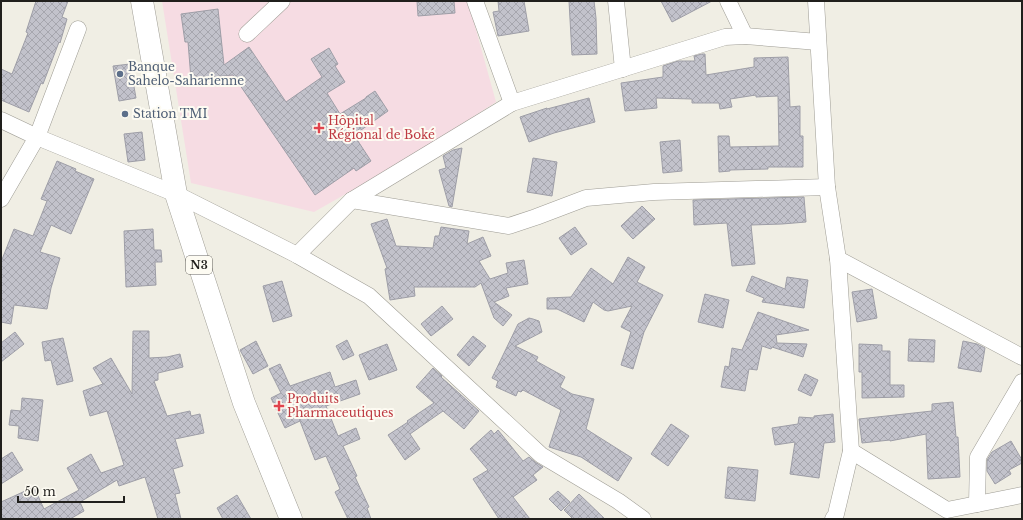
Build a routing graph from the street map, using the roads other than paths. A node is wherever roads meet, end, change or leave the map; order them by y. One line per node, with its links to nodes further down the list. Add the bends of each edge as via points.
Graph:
1 (142, 1): 16 (highway, N3)
2 (282, 1): 8 (street)
3 (475, 1): 12 (street)
4 (616, 1): 11 (street)
5 (728, 1): 9 (street)
6 (816, 1): 10 (street)
7 (78, 29): 14 (street)
8 (247, 34)
9 (745, 36): 10 (street); 11 (street, via 725,37)
10 (818, 42): 15 (street)
11 (623, 69): 12 (street)
12 (512, 103): 18 (street)
13 (1, 120): 14 (street)
14 (37, 137): 16 (street); 17 (street)
15 (827, 187): 18 (street, via 654,192 586,198 509,226); 20 (street)
16 (176, 194): 19 (street); 27 (highway, N3, via 244,403)
17 (1, 199)
18 (352, 200): 19 (street)
19 (297, 255): 28 (street, via 369,296 541,455)
20 (838, 259): 21 (street); 23 (street)
21 (1022, 357)
22 (1022, 382): 25 (street, via 978,457)
23 (850, 451): 26 (street); 29 (street)
24 (1022, 495): 25 (street)
25 (977, 504): 26 (street)
26 (946, 515)
27 (292, 519)
28 (643, 519)
29 (833, 519)

